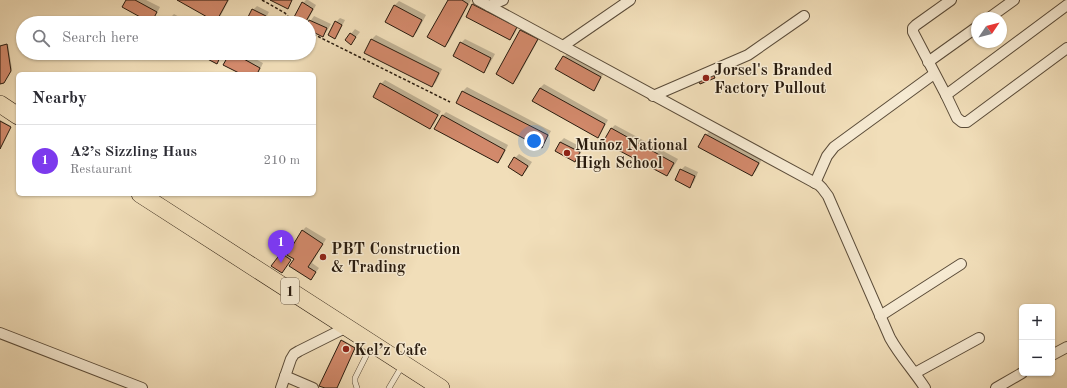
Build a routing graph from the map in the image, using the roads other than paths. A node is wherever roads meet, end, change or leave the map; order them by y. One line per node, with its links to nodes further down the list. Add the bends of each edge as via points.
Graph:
1 (478, 0): 7 (street)
2 (503, 0): 7 (street)
3 (630, 0): 11 (street)
4 (951, 0): 13 (street, via 913,28)
5 (1014, 0): 8 (street)
6 (1067, 5): 15 (street)
7 (489, 6): 11 (street)
8 (997, 12)
9 (804, 16): 16 (street, via 748,55)
10 (971, 31): 13 (street)
11 (563, 46): 16 (street)
12 (1067, 48): 15 (street, via 965,123 957,118)
13 (928, 62): 14 (street)
14 (934, 74): 15 (street); 19 (street, via 834,147)
15 (946, 95)
16 (653, 96): 19 (street)
17 (0, 104): 18 (highway)
18 (16, 115)
19 (815, 183): 22 (street, via 828,196)
20 (143, 196): 23 (highway, 1)
21 (961, 264): 22 (street)
22 (880, 316): 30 (street, via 894,344)
23 (347, 327): 26 (highway, 1); 32 (street, via 299,350 294,354)
24 (0, 333): 33 (street)
25 (978, 338): 30 (street)
26 (372, 343): 29 (highway, 1); 36 (lane, via 355,378)
27 (1067, 347): 28 (street)
28 (1055, 353)
29 (403, 364): 37 (lane); 38 (highway, 1)
30 (915, 373): 39 (street)
31 (1019, 375): 40 (street)
32 (285, 376): 34 (street); 35 (street)
33 (142, 388)
34 (281, 388)
35 (313, 388)
36 (357, 388)
37 (389, 388)
38 (441, 388)
39 (924, 388)
40 (996, 388)

